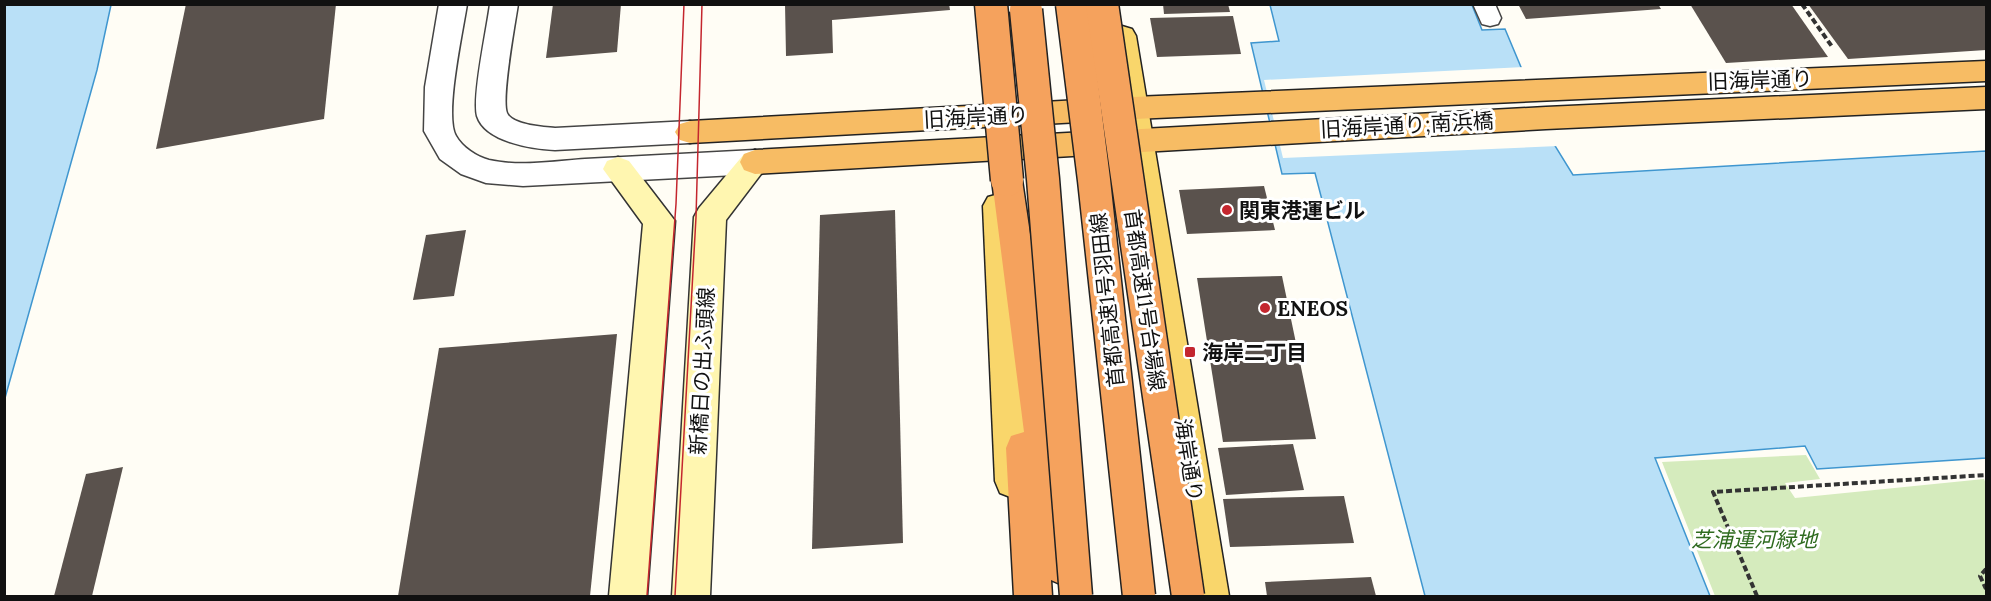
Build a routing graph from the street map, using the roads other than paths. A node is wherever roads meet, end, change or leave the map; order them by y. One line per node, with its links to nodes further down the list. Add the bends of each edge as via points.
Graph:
1 (453, 4): 18 (street, via 439,111 439,132 449,150 485,171)
2 (504, 4): 14 (street, via 491,97 492,116 502,127 535,138 555,139)
3 (989, 4): 15 (main road); 19 (highway, bridge)
4 (1026, 4): 25 (highway, bridge)
5 (1072, 4): 26 (highway, 首都高速1号羽田線, bridge)
6 (1102, 4): 27 (highway, 首都高速11号台場線, bridge)
7 (1116, 4): 13 (main road, 海岸通り)
8 (1986, 71): 9 (highway, 旧海岸通り)
9 (1533, 90): 11 (highway, 旧海岸通り;南浜橋)
10 (1986, 98): 12 (highway, 旧海岸通り)
11 (1261, 103): 13 (highway, 旧海岸通り)
12 (1546, 118): 16 (highway, 旧海岸通り;南浜橋)
13 (1137, 124): 15 (highway, 旧海岸通り); 16 (highway, 旧海岸通り); 28 (main road, 海岸通り)
14 (690, 132): 15 (highway, 旧海岸通り)
15 (994, 132): 17 (highway, 旧海岸通り); 22 (main road)
16 (1269, 133)
17 (754, 162): 18 (street); 21 (main road, 新橋日の出ふ頭線, via 710,217)
18 (618, 170): 20 (main road, via 659,221)
19 (1008, 180): 23 (highway); 24 (highway)
20 (628, 597)
21 (691, 597)
22 (1019, 597)
23 (1033, 597)
24 (1064, 597)
25 (1076, 597)
26 (1139, 597)
27 (1188, 597)
28 (1210, 597)

